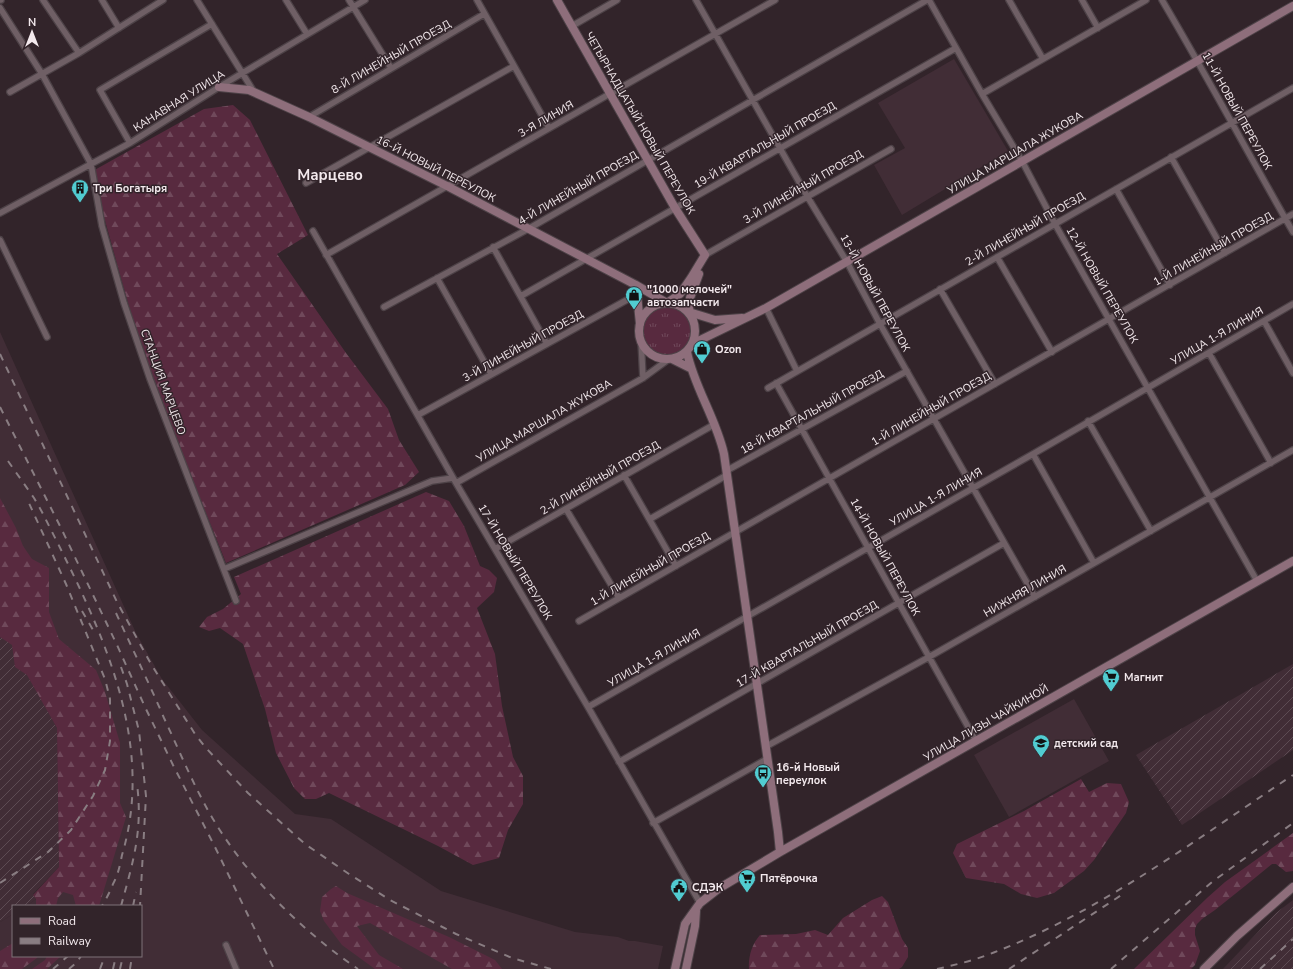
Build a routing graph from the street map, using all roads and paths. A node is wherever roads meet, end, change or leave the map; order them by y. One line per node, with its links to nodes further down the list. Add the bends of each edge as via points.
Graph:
1 (43, 0): 29 (street)
2 (102, 0): 24 (street)
3 (163, 0): 24 (street)
4 (197, 0): 22 (street)
5 (286, 0): 26 (street)
6 (349, 0): 19 (street)
7 (365, 0): 19 (street, КАНАВНАЯ УЛИЦА)
8 (477, 0): 21 (street)
9 (557, 0): 23 (main road, ЧЕТЫРНАДЦАТЫЙ НОВЫЙ ПЕРЕУЛОК)
10 (617, 0): 23 (street)
11 (696, 0): 27 (street, 13-Й НОВЫЙ ПЕРЕУЛОК)
12 (775, 0): 27 (street, 3-Я ЛИНИЯ)
13 (928, 0): 28 (street, 12-Й НОВЫЙ ПЕРЕУЛОК); 42 (street, 4-Й ЛИНЕЙНЫЙ ПРОЕЗД)
14 (1009, 0): 30 (street)
15 (1082, 0): 25 (street)
16 (1146, 0): 25 (street)
17 (1162, 0): 31 (street, 11-Й НОВЫЙ ПЕРЕУЛОК)
18 (1293, 6): 31 (main road, УЛИЦА МАРШАЛА ЖУКОВА)
19 (353, 7): 26 (street, КАНАВНАЯ УЛИЦА); 33 (street)
20 (0, 8): 35 (street, СТАНЦИЯ МАРЦЕВО)
21 (484, 14): 32 (street); 33 (street, 8-Й ЛИНЕЙНЫЙ ПРОЕЗД)
22 (212, 24): 34 (street); 46 (street, via 100,90)
23 (572, 26): 40 (main road, ЧЕТЫРНАДЦАТЫЙ НОВЫЙ ПЕРЕУЛОК)
24 (119, 28): 29 (street)
25 (1098, 28): 30 (street)
26 (307, 34): 34 (street, КАНАВНАЯ УЛИЦА)
27 (715, 34): 40 (street, 3-Я ЛИНИЯ); 42 (street, 13-Й НОВЫЙ ПЕРЕУЛОК)
28 (956, 48): 41 (street, 12-Й НОВЫЙ ПЕРЕУЛОК); 48 (street, 19-Й КВАРТАЛЬНЫЙ ПРОЕЗД)
29 (79, 53): 35 (street)
30 (1043, 59): 41 (street)
31 (1198, 60): 44 (street, 11-Й НОВЫЙ ПЕРЕУЛОК); 52 (main road, УЛИЦА МАРШАЛА ЖУКОВА)
32 (514, 66): 45 (street); 47 (street)
33 (392, 68): 43 (street, 8-Й ЛИНЕЙНЫЙ ПРОЕЗД)
34 (243, 73): 36 (street, КАНАВНАЯ УЛИЦА); 39 (street)
35 (42, 74): 38 (street); 53 (street, СТАНЦИЯ МАРЦЕВО)
36 (219, 87): 39 (main road, 16-Й НОВЫЙ ПЕРЕУЛОК); 46 (street, КАНАВНАЯ УЛИЦА)
37 (1292, 90): 44 (street, 2-Й ЛИНЕЙНЫЙ ПРОЕЗД)
38 (10, 92)
39 (255, 93): 43 (main road, 16-Й НОВЫЙ ПЕРЕУЛОК)
40 (610, 94): 45 (street, 3-Я ЛИНИЯ); 51 (main road, ЧЕТЫРНАДЦАТЫЙ НОВЫЙ ПЕРЕУЛОК)
41 (982, 94): 52 (street, 12-Й НОВЫЙ ПЕРЕУЛОК)
42 (752, 100): 48 (street, 13-Й НОВЫЙ ПЕРЕУЛОК); 51 (street, 4-Й ЛИНЕЙНЫЙ ПРОЕЗД)
43 (309, 117): 47 (main road, 16-Й НОВЫЙ ПЕРЕУЛОК)
44 (1231, 123): 50 (street, 2-Й ЛИНЕЙНЫЙ ПРОЕЗД); 61 (street, 11-Й НОВЫЙ ПЕРЕУЛОК)
45 (549, 128): 55 (street, 3-Я ЛИНИЯ)
46 (130, 143): 53 (street, КАНАВНАЯ УЛИЦА)
47 (369, 147): 54 (street); 55 (main road, 16-Й НОВЫЙ ПЕРЕУЛОК)
48 (780, 148): 57 (street, 13-Й НОВЫЙ ПЕРЕУЛОК); 58 (street, 19-Й КВАРТАЛЬНЫЙ ПРОЕЗД)
49 (891, 149): 57 (street, 3-Й ЛИНЕЙНЫЙ ПРОЕЗД)
50 (1171, 157): 56 (street, 2-Й ЛИНЕЙНЫЙ ПРОЕЗД); 68 (street)
51 (648, 160): 58 (main road, ЧЕТЫРНАДЦАТЫЙ НОВЫЙ ПЕРЕУЛОК); 63 (street, 4-Й ЛИНЕЙНЫЙ ПРОЕЗД)
52 (1022, 161): 62 (street, 12-Й НОВЫЙ ПЕРЕУЛОК); 73 (main road, УЛИЦА МАРШАЛА ЖУКОВА)
53 (91, 164): 59 (street, КАНАВНАЯ УЛИЦА); 133 (street, СТАНЦИЯ МАРЦЕВО, via 102,226 124,303 150,379)
54 (306, 183)
55 (447, 186): 63 (main road, 16-Й НОВЫЙ ПЕРЕУЛОК); 69 (street, 3-Я ЛИНИЯ)
56 (1116, 189): 62 (street, 2-Й ЛИНЕЙНЫЙ ПРОЕЗД); 76 (street)
57 (807, 196): 70 (street, 3-Й ЛИНЕЙНЫЙ ПРОЕЗД); 73 (street, 13-Й НОВЫЙ ПЕРЕУЛОК)
58 (675, 208): 70 (main road, ЧЕТЫРНАДЦАТЫЙ НОВЫЙ ПЕРЕУЛОК); 72 (street, 19-Й КВАРТАЛЬНЫЙ ПРОЕЗД)
59 (0, 213)
60 (1293, 214): 61 (street, 1-Й ЛИНЕЙНЫЙ ПРОЕЗД)
61 (1285, 218): 65 (street, 11-Й НОВЫЙ ПЕРЕУЛОК); 68 (street, 1-Й ЛИНЕЙНЫЙ ПРОЕЗД)
62 (1055, 224): 71 (street, 2-Й ЛИНЕЙНЫЙ ПРОЕЗД); 86 (street, 12-Й НОВЫЙ ПЕРЕУЛОК)
63 (528, 229): 67 (street, 4-Й ЛИНЕЙНЫЙ ПРОЕЗД); 72 (main road, 16-Й НОВЫЙ ПЕРЕУЛОК)
64 (313, 232): 69 (street, 17-Й НОВЫЙ ПЕРЕУЛОК)
65 (1293, 232)
66 (0, 240): 90 (street)
67 (494, 247): 74 (street, 4-Й ЛИНЕЙНЫЙ ПРОЕЗД); 78 (street)
68 (1225, 253): 76 (street, 1-Й ЛИНЕЙНЫЙ ПРОЕЗД)
69 (326, 255): 108 (street, 17-Й НОВЫЙ ПЕРЕУЛОК)
70 (705, 255): 80 (main road, via 680,294); 84 (main road, via 690,298)
71 (997, 257): 77 (street, 2-Й ЛИНЕЙНЫЙ ПРОЕЗД); 95 (street)
72 (586, 259): 75 (main road, 16-Й НОВЫЙ ПЕРЕУЛОК); 78 (street, 19-Й КВАРТАЛЬНЫЙ ПРОЕЗД)
73 (847, 262): 83 (main road, УЛИЦА МАРШАЛА ЖУКОВА); 88 (street, 13-Й НОВЫЙ ПЕРЕУЛОК)
74 (437, 278): 82 (street, 4-Й ЛИНЕЙНЫЙ ПРОЕЗД); 102 (street)
75 (636, 285): 79 (main road); 80 (main road, 16-Й НОВЫЙ ПЕРЕУЛОК)
76 (1170, 285): 86 (street, 1-Й ЛИНЕЙНЫЙ ПРОЕЗД)
77 (940, 289): 88 (street, 2-Й ЛИНЕЙНЫЙ ПРОЕЗД); 105 (street)
78 (521, 296): 92 (street)
79 (637, 298): 89 (main road); 92 (street, 3-Й ЛИНЕЙНЫЙ ПРОЕЗД, via 634,296)
80 (667, 303): 84 (main road, via 676,304); 89 (main road, via 650,309)
81 (1293, 304): 87 (street, УЛИЦА 1-Я ЛИНИЯ)
82 (384, 307)
83 (766, 308): 85 (main road, УЛИЦА МАРШАЛА ЖУКОВА); 99 (street)
84 (688, 312): 85 (main road, УЛИЦА МАРШАЛА ЖУКОВА, via 715,320); 93 (main road, via 694,320 695,328)
85 (746, 318): 93 (main road, УЛИЦА МАРШАЛА ЖУКОВА)
86 (1109, 319): 95 (street, 1-Й ЛИНЕЙНЫЙ ПРОЕЗД); 106 (street, 12-Й НОВЫЙ ПЕРЕУЛОК)
87 (1264, 321): 96 (street, УЛИЦА 1-Я ЛИНИЯ); 101 (street)
88 (880, 324): 99 (street, 2-Й ЛИНЕЙНЫЙ ПРОЕЗД); 100 (street, 13-Й НОВЫЙ ПЕРЕУЛОК)
89 (640, 325): 91 (main road)
90 (47, 337)
91 (641, 340): 97 (main road, via 650,353); 103 (street)
92 (548, 344): 102 (street, 3-Й ЛИНЕЙНЫЙ ПРОЕЗД)
93 (692, 344): 94 (main road)
94 (686, 352): 97 (main road); 98 (main road)
95 (1052, 352): 105 (street, 1-Й ЛИНЕЙНЫЙ ПРОЕЗД)
96 (1209, 352): 106 (street, УЛИЦА 1-Я ЛИНИЯ); 115 (street)
97 (670, 359): 98 (main road); 103 (street, УЛИЦА МАРШАЛА ЖУКОВА)
98 (690, 368): 111 (main road)
99 (797, 371): 104 (street, 2-Й ЛИНЕЙНЫЙ ПРОЕЗД)
100 (907, 371): 109 (street, 13-Й НОВЫЙ ПЕРЕУЛОК); 112 (street, 18-Й КВАРТАЛЬНЫЙ ПРОЕЗД)
101 (1293, 373)
102 (491, 374): 108 (street, 3-Й ЛИНЕЙНЫЙ ПРОЕЗД)
103 (643, 378): 120 (street, УЛИЦА МАРШАЛА ЖУКОВА)
104 (776, 383): 107 (street, 2-Й ЛИНЕЙНЫЙ ПРОЕЗД); 112 (street, 14-Й НОВЫЙ ПЕРЕУЛОК)
105 (995, 384): 109 (street, 1-Й ЛИНЕЙНЫЙ ПРОЕЗД)
106 (1148, 387): 110 (street, УЛИЦА 1-Я ЛИНИЯ); 122 (street, 12-Й НОВЫЙ ПЕРЕУЛОК)
107 (768, 388)
108 (418, 415): 118 (street, 17-Й НОВЫЙ ПЕРЕУЛОК)
109 (934, 419): 119 (street, 1-Й ЛИНЕЙНЫЙ ПРОЕЗД); 121 (street, 13-Й НОВЫЙ ПЕРЕУЛОК)
110 (1088, 421): 114 (street, УЛИЦА 1-Я ЛИНИЯ); 126 (street)
111 (715, 424): 116 (main road); 117 (street, 2-Й ЛИНЕЙНЫЙ ПРОЕЗД)
112 (801, 429): 116 (street, 18-Й КВАРТАЛЬНЫЙ ПРОЕЗД); 119 (street, 14-Й НОВЫЙ ПЕРЕУЛОК)
113 (1293, 450): 115 (street, НИЖНЯЯ ЛИНИЯ)
114 (1033, 454): 121 (street, УЛИЦА 1-Я ЛИНИЯ); 131 (street)
115 (1271, 463): 122 (street, НИЖНЯЯ ЛИНИЯ)
116 (727, 473): 124 (street, 18-Й КВАРТАЛЬНЫЙ ПРОЕЗД); 125 (main road)
117 (624, 475): 123 (street, 2-Й ЛИНЕЙНЫЙ ПРОЕЗД); 124 (street)
118 (453, 478): 120 (street, 17-Й НОВЫЙ ПЕРЕУЛОК); 133 (street, via 432,481)
119 (829, 479): 125 (street, 1-Й ЛИНЕЙНЫЙ ПРОЕЗД); 128 (street, 14-Й НОВЫЙ ПЕРЕУЛОК)
120 (456, 483): 129 (street, 17-Й НОВЫЙ ПЕРЕУЛОК)
121 (973, 487): 127 (street, 13-Й НОВЫЙ ПЕРЕУЛОК); 128 (street, УЛИЦА 1-Я ЛИНИЯ)
122 (1210, 497): 126 (street, НИЖНЯЯ ЛИНИЯ); 134 (street, 12-Й НОВЫЙ ПЕРЕУЛОК)
123 (566, 509): 129 (street, 2-Й ЛИНЕЙНЫЙ ПРОЕЗД); 136 (street)
124 (650, 519): 132 (street)
125 (736, 531): 132 (street, 1-Й ЛИНЕЙНЫЙ ПРОЕЗД); 139 (main road)
126 (1151, 531): 131 (street, НИЖНЯЯ ЛИНИЯ)
127 (1004, 543): 135 (street, 13-Й НОВЫЙ ПЕРЕУЛОК); 138 (street, 17-Й КВАРТАЛЬНЫЙ ПРОЕЗД)
128 (868, 548): 138 (street, 14-Й НОВЫЙ ПЕРЕУЛОК); 139 (street, УЛИЦА 1-Я ЛИНИЯ)
129 (495, 549): 143 (street, 17-Й НОВЫЙ ПЕРЕУЛОК)
130 (1293, 562): 134 (main road, УЛИЦА ЛИЗЫ ЧАЙКИНОЙ)
131 (1094, 563): 135 (street, НИЖНЯЯ ЛИНИЯ)
132 (676, 566): 136 (street, 1-Й ЛИНЕЙНЫЙ ПРОЕЗД)
133 (224, 569): 137 (street, СТАНЦИЯ МАРЦЕВО)
134 (1257, 581): 144 (main road, УЛИЦА ЛИЗЫ ЧАЙКИНОЙ)
135 (1035, 597): 141 (street, НИЖНЯЯ ЛИНИЯ)
136 (619, 598): 140 (street, 1-Й ЛИНЕЙНЫЙ ПРОЕЗД)
137 (236, 601)
138 (899, 603): 141 (street, 14-Й НОВЫЙ ПЕРЕУЛОК); 142 (street, 17-Й КВАРТАЛЬНЫЙ ПРОЕЗД)
139 (748, 616): 142 (main road); 143 (street, УЛИЦА 1-Я ЛИНИЯ)
140 (579, 621)
141 (929, 657): 144 (street, 14-Й НОВЫЙ ПЕРЕУЛОК); 145 (street, НИЖНЯЯ ЛИНИЯ)
142 (757, 684): 145 (main road); 147 (street, 17-Й КВАРТАЛЬНЫЙ ПРОЕЗД)
143 (588, 707): 147 (street, 17-Й НОВЫЙ ПЕРЕУЛОК)
144 (976, 741): 149 (main road, УЛИЦА ЛИЗЫ ЧАЙКИНОЙ)
145 (765, 747): 146 (main road)
146 (767, 759): 148 (street); 149 (main road)
147 (619, 762): 148 (street, 17-Й НОВЫЙ ПЕРЕУЛОК)
148 (653, 822): 151 (street, 17-Й НОВЫЙ ПЕРЕУЛОК)
149 (780, 852): 151 (main road, УЛИЦА ЛИЗЫ ЧАЙКИНОЙ, via 718,889)
150 (1293, 887): 157 (main road)
151 (700, 903): 152 (main road, УЛИЦА ЛИЗЫ ЧАЙКИНОЙ)
152 (696, 911): 155 (main road, УЛИЦА ЛИЗЫ ЧАЙКИНОЙ, via 685,924); 156 (main road, УЛИЦА ЛИЗЫ ЧАЙКИНОЙ)
153 (226, 946): 154 (street)
154 (236, 969)
155 (675, 969)
156 (686, 969)
157 (1204, 969)

